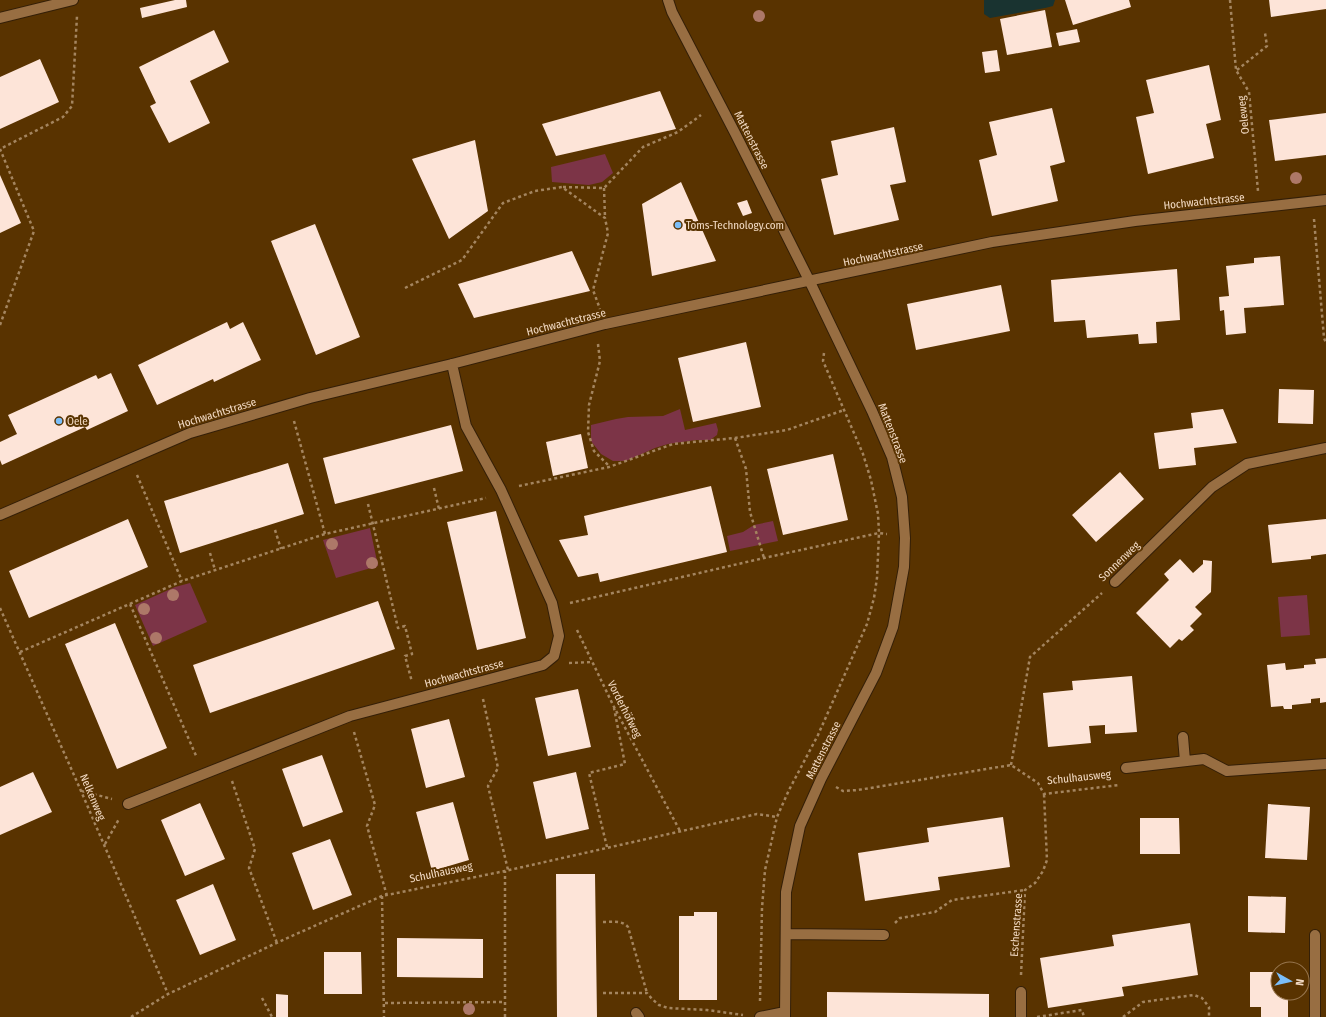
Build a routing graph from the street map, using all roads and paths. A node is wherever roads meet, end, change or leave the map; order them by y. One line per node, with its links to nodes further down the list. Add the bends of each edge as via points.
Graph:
1 (73, 0): 5 (street)
2 (668, 0): 15 (street, Mattenstrasse)
3 (1230, 0): 7 (path, Oeleweg)
4 (78, 13): 17 (path, via 72,106 63,117 0,149 34,231)
5 (0, 18)
6 (1265, 33): 7 (path, via 1267,46)
7 (1236, 70): 13 (path, Oeleweg, via 1249,92)
8 (701, 115): 10 (path, via 678,132 643,147)
9 (562, 188): 10 (path); 14 (path); 16 (path, via 535,191 503,203 462,260)
10 (604, 188): 14 (path)
11 (1326, 200): 12 (street, Hochwachtstrasse)
12 (1313, 201): 13 (street, Hochwachtstrasse); 19 (path)
13 (1259, 207): 15 (street, Hochwachtstrasse, via 1135,221 992,242)
14 (605, 218): 18 (path, via 608,233 593,290)
15 (810, 282): 18 (street, Hochwachtstrasse); 38 (street, Mattenstrasse, via 892,457 902,497)
16 (405, 288)
17 (0, 325)
18 (601, 326): 21 (street, Hochwachtstrasse); 27 (path, via 600,361 589,405 588,432 594,451)
19 (1326, 343)
20 (824, 350): 23 (path, via 823,361)
21 (452, 364): 22 (street, Hochwachtstrasse); 29 (street, Hochwachtstrasse, via 466,426)
22 (289, 404): 26 (street, Hochwachtstrasse, via 190,433); 37 (path)
23 (844, 410): 24 (path, via 788,430); 36 (path, via 871,480)
24 (735, 438): 27 (path, via 673,444); 41 (path, via 746,469 750,512)
25 (1326, 448): 44 (street, Sonnenweg, via 1248,464 1212,487)
26 (130, 459): 33 (street, Hochwachtstrasse); 43 (path)
27 (609, 467): 30 (path, via 517,487)
28 (434, 488): 32 (path)
29 (501, 490): 32 (path, via 492,497); 45 (street, Hochwachtstrasse)
30 (520, 493)
31 (368, 504): 34 (path)
32 (439, 509): 34 (path)
33 (0, 515)
34 (373, 524): 37 (path); 51 (path, via 398,628 405,626 412,654 405,656)
35 (275, 530): 39 (path)
36 (879, 532): 38 (path); 41 (path); 59 (path, via 877,578 867,624 818,735)
37 (325, 534): 39 (path)
38 (905, 538): 62 (street, Mattenstrasse, via 904,567 893,627 876,673)
39 (281, 549): 42 (path)
40 (210, 553): 42 (path)
41 (764, 558): 45 (path, via 565,605)
42 (215, 570): 43 (path)
43 (182, 581): 46 (path)
44 (1115, 582): 58 (path, Sonnenweg, via 1030,657)
45 (552, 603): 51 (street, Hochwachtstrasse, via 559,636 554,656 543,665)
46 (130, 604): 49 (path); 61 (path)
47 (0, 608): 49 (path, Nelkenweg)
48 (576, 626): 52 (path, Vorderhöfweg)
49 (20, 652): 64 (path, Nelkenweg)
50 (482, 695): 71 (path, via 498,768 488,786)
51 (416, 698): 53 (street, Hochwachtstrasse)
52 (613, 705): 68 (path, Vorderhöfweg); 70 (path, via 625,764 590,773)
53 (350, 716): 57 (street, Hochwachtstrasse); 74 (path, via 375,805 367,826)
54 (1183, 737): 55 (street)
55 (1186, 761): 56 (street, Schulhausweg, via 1204,759 1227,771); 60 (street, Schulhausweg)
56 (1326, 764)
57 (226, 765): 61 (street, Hochwachtstrasse); 79 (path, via 255,848 249,868)
58 (1011, 765): 62 (path, via 858,790 843,791); 65 (path, Schulhausweg, via 1038,783)
59 (801, 767): 62 (path); 67 (path)
60 (1126, 768)
61 (204, 774): 66 (street, Hochwachtstrasse)
62 (821, 779): 76 (street, Mattenstrasse, via 800,826 786,892)
63 (1120, 784): 65 (path, Schulhausweg)
64 (81, 791): 66 (path); 69 (path, Nelkenweg)
65 (1044, 794): 72 (path, Eschenstrasse, via 1047,860 1035,883)
66 (128, 804): 69 (path)
67 (776, 817): 68 (path, Schulhausweg, via 757,814); 85 (path, via 765,870)
68 (680, 831): 70 (path, Schulhausweg)
69 (104, 845): 83 (path, Nelkenweg)
70 (607, 847): 71 (path, Schulhausweg)
71 (506, 870): 74 (path, Schulhausweg); 87 (path)
72 (1025, 890): 78 (path, via 952,900 935,912 900,918); 80 (path, Eschenstrasse)
73 (382, 896): 74 (path, Schulhausweg); 79 (path, Schulhausweg); 86 (path)
74 (387, 896)
75 (603, 922): 82 (path, via 625,923 628,927)
76 (786, 934): 78 (street); 88 (street, Mattenstrasse)
77 (1315, 935): 100 (street)
78 (884, 936)
79 (277, 943): 83 (path, Schulhausweg)
80 (1021, 992): 95 (street)
81 (603, 993): 82 (path)
82 (647, 993): 89 (path, via 659,1005 668,1008)
83 (168, 994): 90 (path, Schulhausweg)
84 (262, 998): 91 (path)
85 (760, 1001)
86 (385, 1002): 87 (path); 92 (path)
87 (505, 1002): 93 (path)
88 (785, 1014): 94 (street)
89 (744, 1015)
90 (131, 1017)
91 (272, 1017)
92 (384, 1017)
93 (505, 1017)
94 (760, 1017)
95 (1021, 1017)
96 (1037, 1017): 97 (path, via 1082,1010)
97 (1084, 1017)
98 (1123, 1017): 99 (path, via 1143,1002 1194,995 1202,998 1208,1007)
99 (1209, 1017)
100 (1315, 1017)

